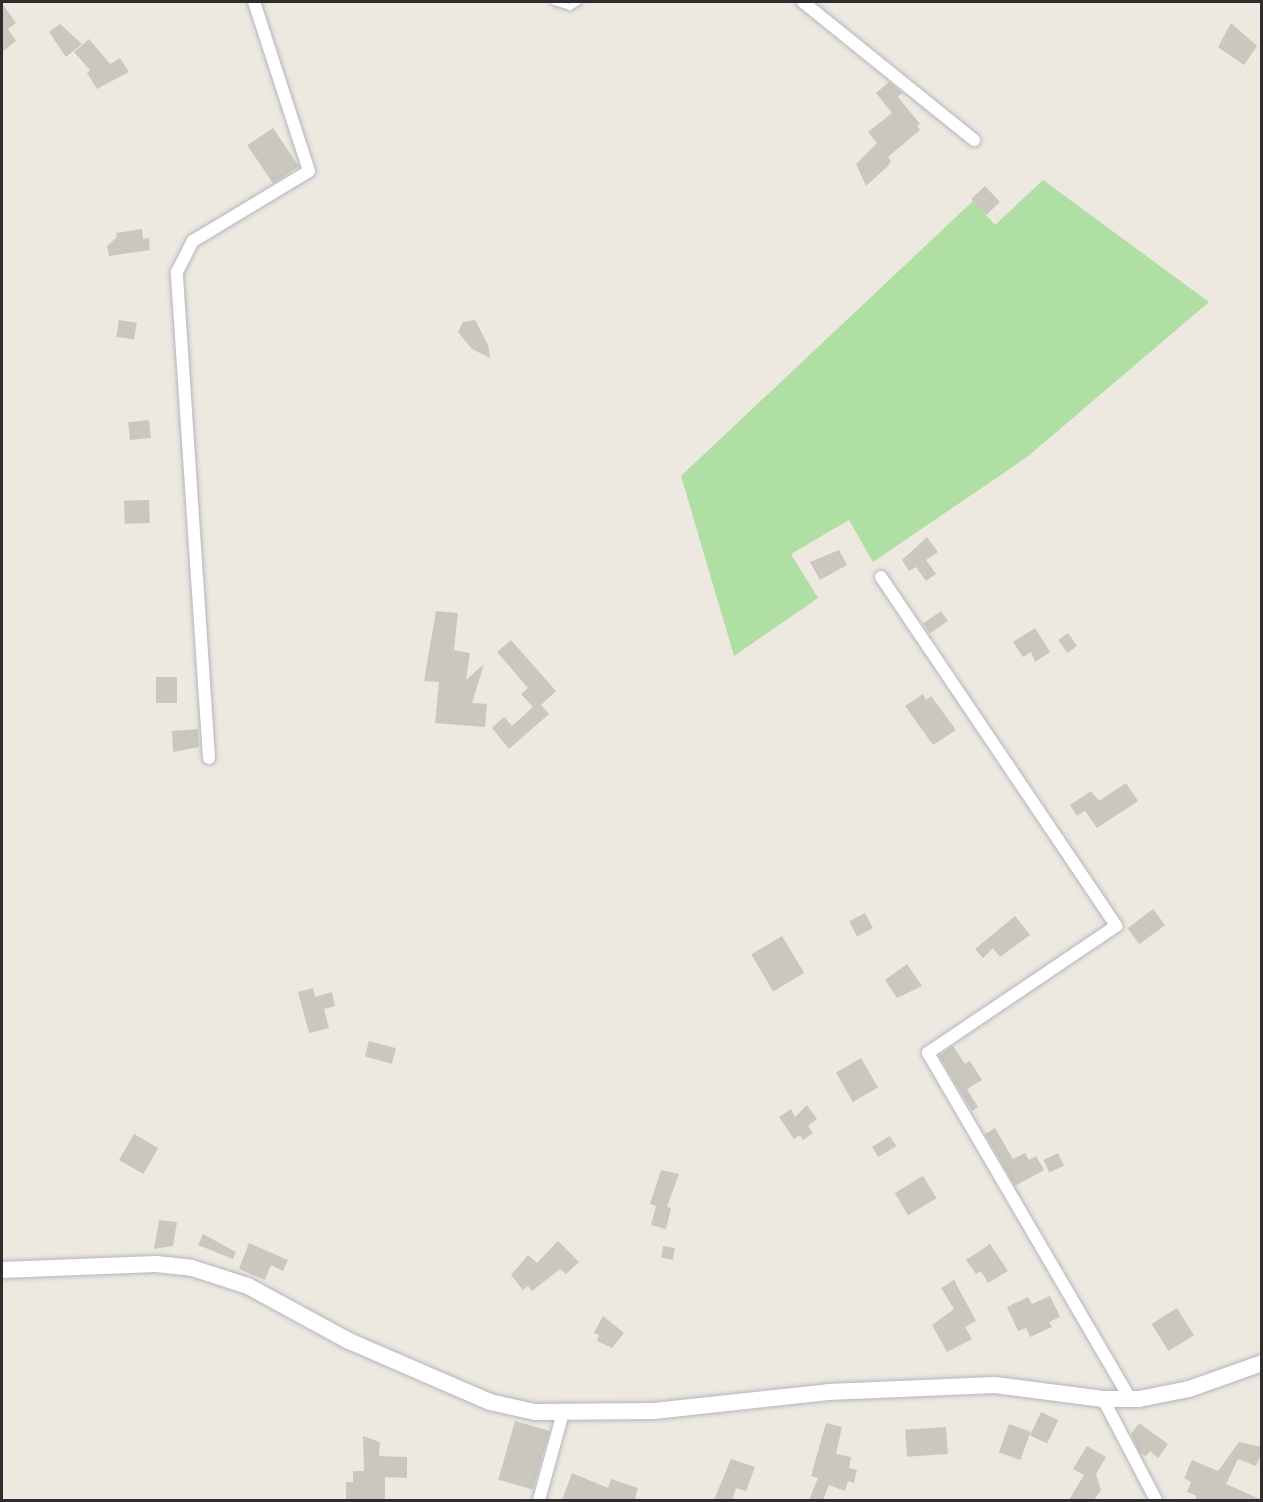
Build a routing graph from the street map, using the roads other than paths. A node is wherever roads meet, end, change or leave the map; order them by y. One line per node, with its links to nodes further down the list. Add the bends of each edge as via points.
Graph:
1 (254, 2): 7 (street, via 309,171 193,241 177,272)
2 (554, 2): 3 (lane, via 570,7)
3 (578, 2)
4 (803, 2): 5 (street)
5 (974, 140)
6 (880, 577): 11 (street, via 1116,926 928,1053)
7 (209, 758)
8 (2, 1270): 12 (main road, via 156,1264 192,1268 248,1286 359,1345 490,1402 535,1412)
9 (1262, 1363): 11 (main road, via 1189,1389)
10 (1103, 1399): 11 (main road); 12 (main road, via 995,1385 828,1392 654,1411); 14 (street)
11 (1130, 1399)
12 (563, 1413): 13 (street)
13 (539, 1500)
14 (1156, 1500)

